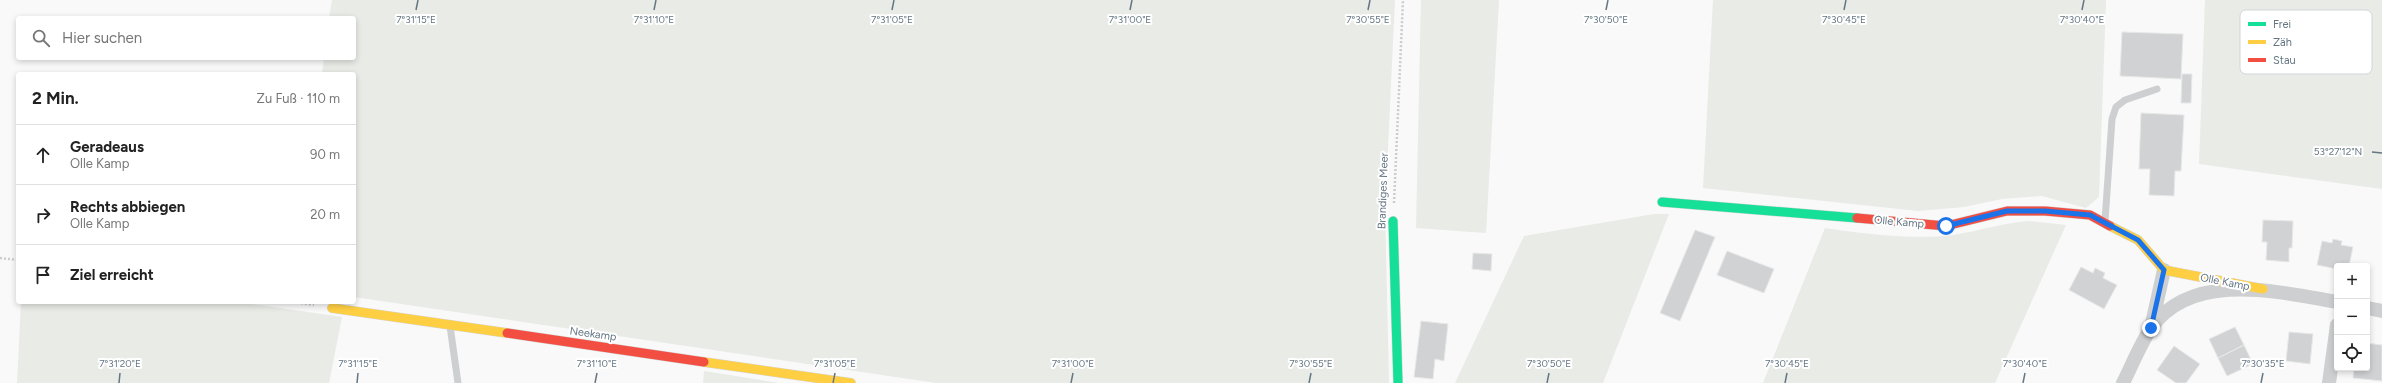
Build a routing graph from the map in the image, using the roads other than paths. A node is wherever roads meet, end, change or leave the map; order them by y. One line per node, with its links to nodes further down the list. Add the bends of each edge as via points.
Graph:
1 (2157, 89): 4 (lane, via 2125,100 2116,107 2112,119)
2 (1662, 202): 4 (street, Olle Kamp, via 1946,226 2007,211 2090,215)
3 (1394, 221): 16 (street, Brandiges Meer)
4 (2105, 223): 5 (street, Olle Kamp, via 2138,240)
5 (2164, 270): 6 (street, Olle Kamp); 12 (street)
6 (2263, 289): 7 (street); 12 (street, via 2212,292 2176,304)
7 (2334, 301)
8 (332, 308): 11 (street, Neekamp)
9 (2370, 308): 10 (street)
10 (2382, 310)
11 (450, 326): 14 (lane); 15 (street, Neekamp)
12 (2151, 328): 17 (street)
13 (2336, 335): 18 (street)
14 (458, 383)
15 (851, 383)
16 (1398, 383)
17 (2123, 383)
18 (2330, 383)

